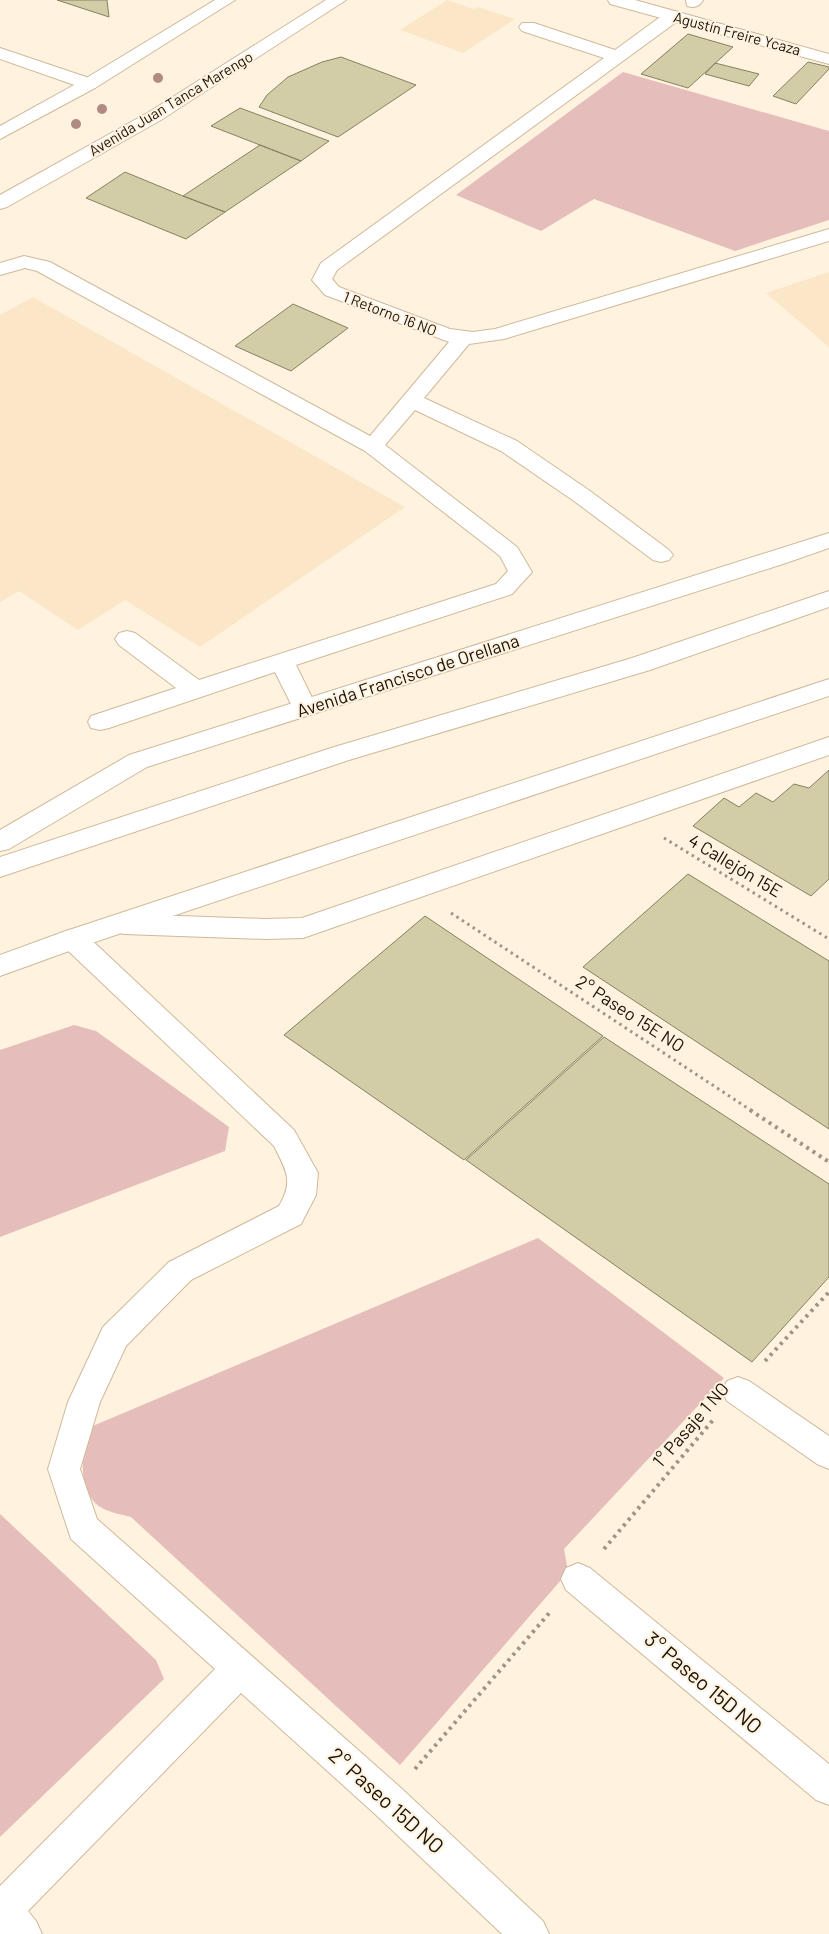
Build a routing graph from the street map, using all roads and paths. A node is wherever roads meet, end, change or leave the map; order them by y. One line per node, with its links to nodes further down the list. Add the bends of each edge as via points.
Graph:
1 (227, 0): 9 (main road)
2 (338, 0): 11 (main road, Avenida Juan Tanca Marengo, via 155,116)
3 (616, 0): 4 (main road, Agustín Freire Ycaza)
4 (673, 16): 7 (main road, 1 Retorno 16 NO); 8 (main road, Agustín Freire Ycaza)
5 (528, 27): 7 (main road)
6 (0, 53): 9 (main road)
7 (618, 56): 14 (main road, 1 Retorno 16 NO, via 328,267 322,280 332,291 446,335)
8 (829, 59)
9 (89, 84): 10 (main road)
10 (0, 133)
11 (0, 203)
12 (829, 235): 14 (main road, 1 Retorno 16 NO, via 498,335)
13 (0, 269): 16 (main road, via 24,262 43,266)
14 (464, 337): 15 (main road)
15 (411, 400): 16 (main road); 18 (main road, via 509,446)
16 (373, 446): 21 (main road, via 510,552 520,572 504,589)
17 (829, 540): 24 (main road, Avenida Francisco de Orellana)
18 (661, 556)
19 (820, 602): 29 (main road, via 641,664 340,754)
20 (127, 639): 23 (main road)
21 (282, 661): 23 (main road); 24 (main road)
22 (829, 688): 31 (main road)
23 (196, 690): 25 (main road)
24 (305, 708): 28 (main road, Avenida Francisco de Orellana, via 138,761)
25 (100, 722)
26 (829, 746): 27 (main road)
27 (627, 816): 30 (main road); 32 (path, 4 Callejón 15E)
28 (0, 842)
29 (0, 867)
30 (415, 890): 31 (main road, via 303,928); 35 (path, 2° Paseo 15E NO)
31 (124, 924): 33 (main road)
32 (829, 939)
33 (73, 940): 34 (main road); 40 (main road, 2° Paseo 15D NO, via 284,1138 304,1173 300,1195 290,1215 180,1271 114,1337 84,1402 64,1470 83,1528)
34 (0, 966)
35 (829, 1162)
36 (829, 1292): 37 (path, 1° Pasaje 1 NO)
37 (738, 1391): 38 (main road); 39 (path, 1° Pasaje 1 NO)
38 (829, 1454)
39 (578, 1579): 41 (main road, 3° Paseo 15D NO); 42 (path, 1° Pasaje 1 NO)
40 (240, 1669): 42 (main road, 2° Paseo 15D NO); 43 (main road)
41 (829, 1787)
42 (388, 1801): 44 (main road, 2° Paseo 15D NO)
43 (8, 1919)
44 (530, 1934)

